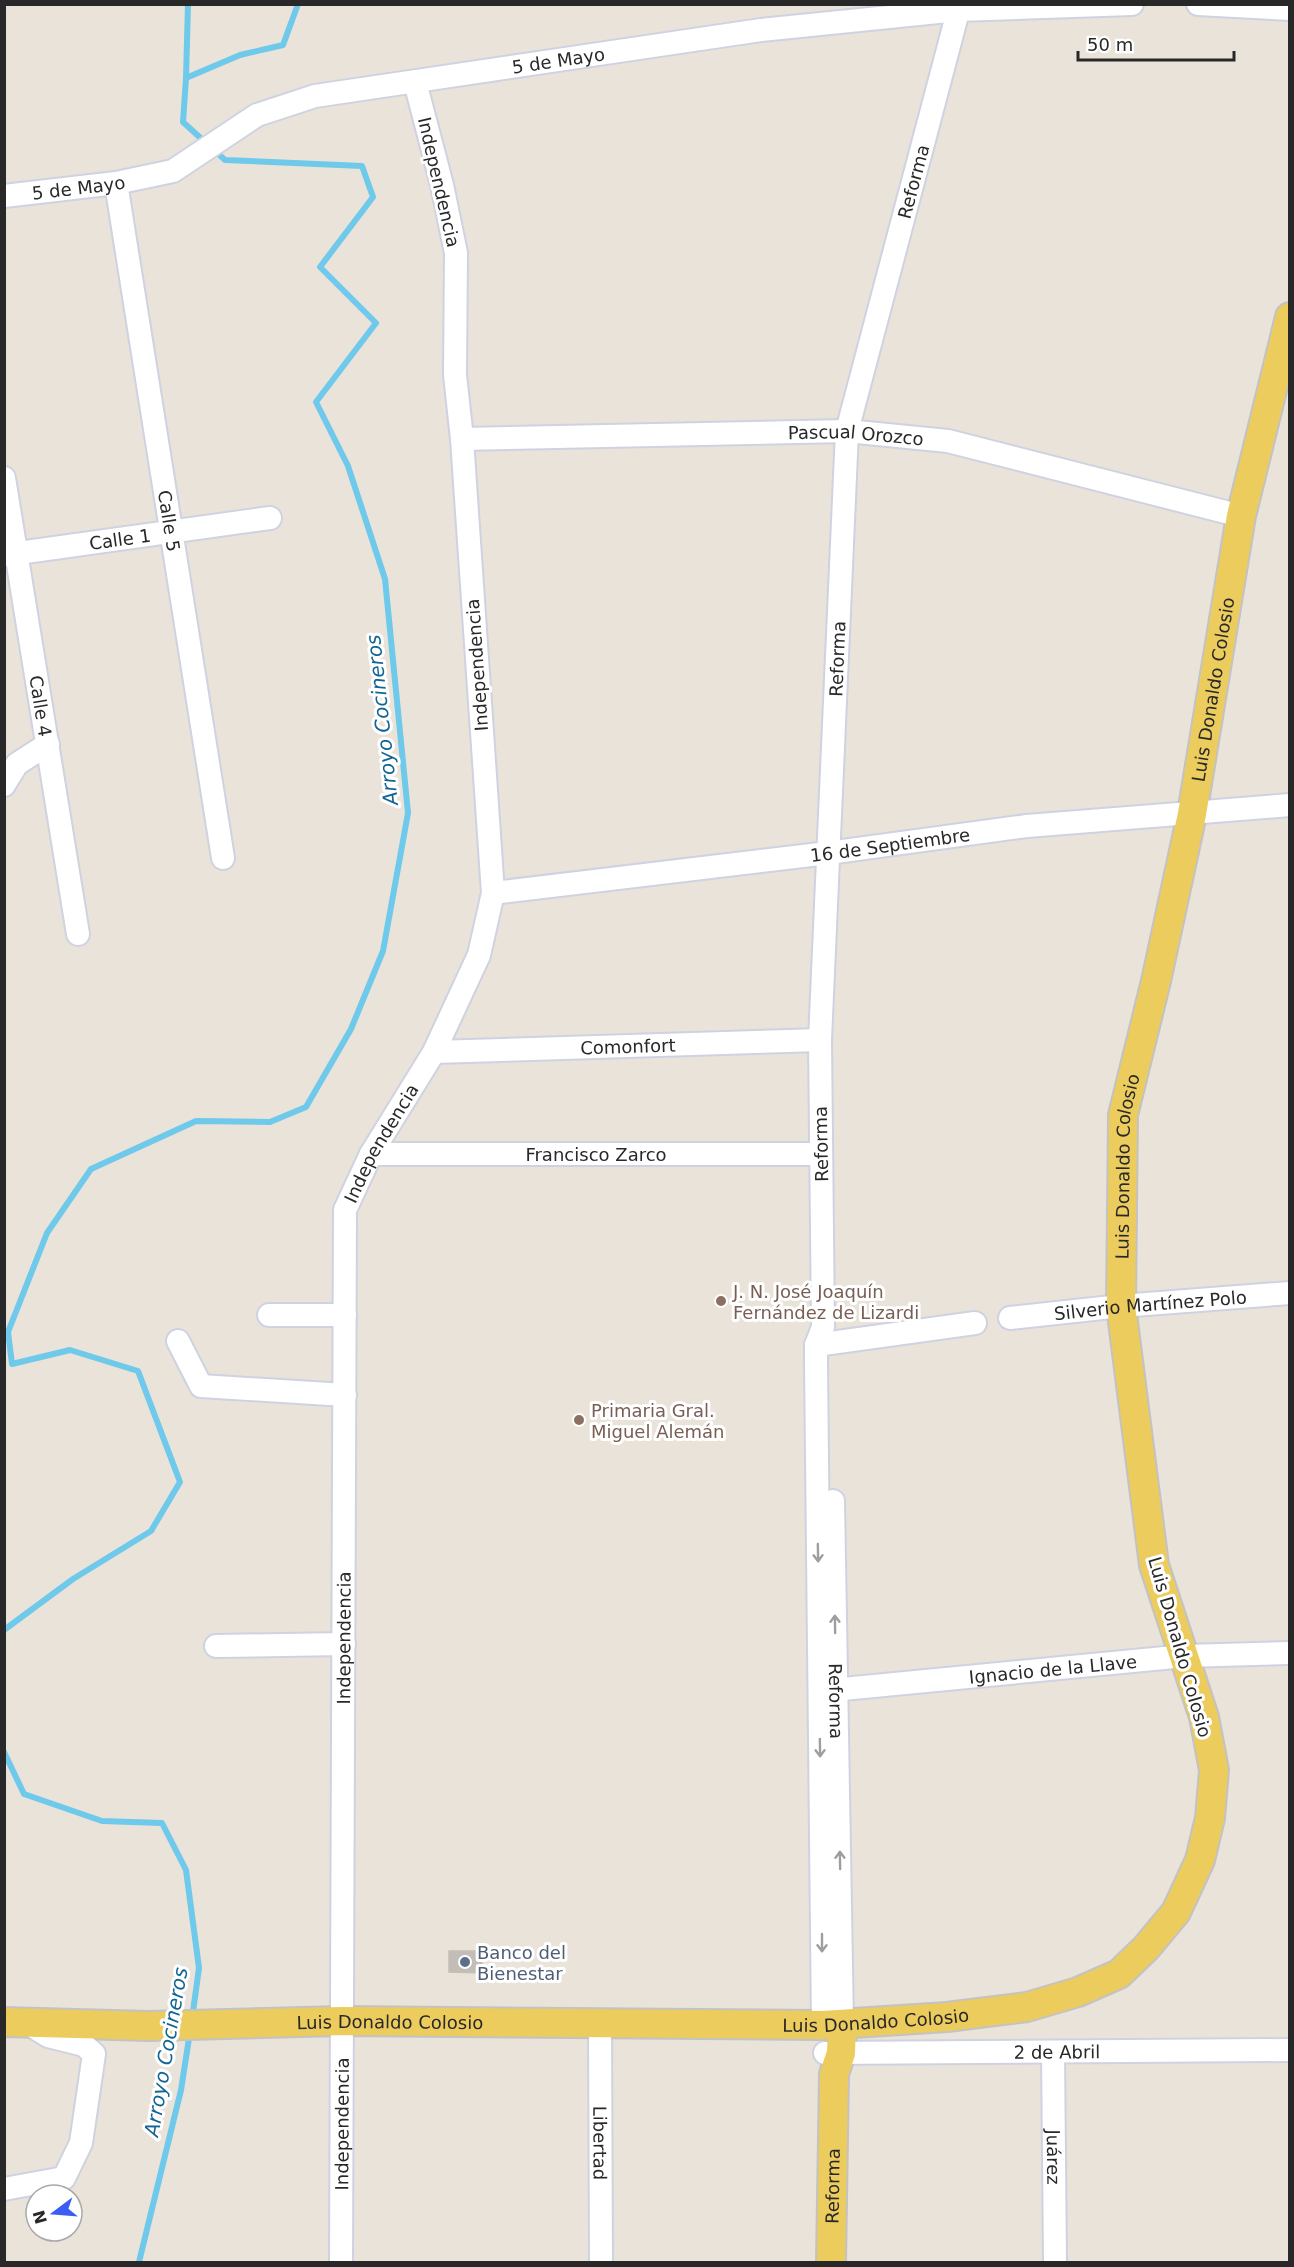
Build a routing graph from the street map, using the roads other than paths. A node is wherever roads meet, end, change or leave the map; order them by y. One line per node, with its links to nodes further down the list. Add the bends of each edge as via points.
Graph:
1 (1132, 4): 3 (street, 5 de Mayo)
2 (1197, 4): 4 (street)
3 (959, 7): 5 (street, 5 de Mayo, via 761,30); 9 (street, Reforma)
4 (1290, 9)
5 (415, 82): 6 (street, 5 de Mayo, via 315,96 258,115 173,171); 10 (street, Independencia, via 456,253 455,375)
6 (116, 183): 7 (street, 5 de Mayo); 14 (street, Calle 5)
7 (4, 196)
8 (1290, 317): 12 (main road, Luis Donaldo Colosio)
9 (847, 431): 10 (street, Pascual Orozco); 12 (street, Pascual Orozco, via 948,441); 20 (street, Reforma)
10 (462, 439): 22 (street, Independencia)
11 (4, 478): 15 (street, Calle 4)
12 (1241, 516): 19 (main road, Luis Donaldo Colosio)
13 (270, 518): 14 (street, Calle 1)
14 (172, 533): 15 (street, Calle 1); 21 (street, Calle 5)
15 (11, 555): 16 (street, Calle 4)
16 (48, 744): 17 (street, via 17,764); 23 (street, Calle 4)
17 (4, 785)
18 (1290, 805): 19 (street, 16 de Septiembre)
19 (1192, 814): 20 (street, 16 de Septiembre, via 1028,826); 29 (main road, Luis Donaldo Colosio, via 1124,1115)
20 (828, 853): 22 (street, 16 de Septiembre); 24 (street, Reforma)
21 (223, 858)
22 (493, 893): 25 (street, Independencia, via 479,955)
23 (78, 934)
24 (820, 1040): 25 (street, Comonfort); 27 (street, Reforma)
25 (434, 1052): 26 (street, Independencia)
26 (371, 1154): 27 (street, Francisco Zarco); 31 (street, Independencia, via 345,1210)
27 (821, 1154): 34 (street, Reforma)
28 (1290, 1293): 29 (street, Silverio Martínez Polo)
29 (1121, 1306): 32 (street, Silverio Martínez Polo); 40 (main road, Luis Donaldo Colosio, via 1154,1565)
30 (268, 1315): 31 (street)
31 (345, 1315): 36 (street, Independencia)
32 (1010, 1318)
33 (975, 1323): 34 (street)
34 (823, 1338): 41 (street, Reforma)
35 (178, 1341): 36 (street, via 201,1386)
36 (345, 1395): 37 (street, Independencia)
37 (344, 1644): 38 (street); 42 (street, Independencia)
38 (216, 1646)
39 (1290, 1653): 40 (street, Ignacio de la Llave)
40 (1185, 1656): 41 (street, Ignacio de la Llave); 45 (main road, Luis Donaldo Colosio, via 1204,1717 1214,1770 1210,1818 1200,1860 1176,1912 1146,1948 1119,1974 1028,2007)
41 (828, 1690): 45 (street, Reforma)
42 (342, 2021): 43 (main road, Luis Donaldo Colosio, via 149,2026); 44 (main road, Luis Donaldo Colosio); 50 (street, Independencia)
43 (15, 2022): 49 (street, Luis Donaldo Colosio, via 84,2045 94,2054 81,2143 64,2178)
44 (600, 2023): 45 (main road, Luis Donaldo Colosio); 51 (street, Libertad)
45 (833, 2024): 48 (main road, Reforma)
46 (1290, 2050): 47 (street, 2 de Abril)
47 (1053, 2052): 48 (street, 2 de Abril); 53 (street, Juárez)
48 (833, 2060): 52 (main road, Reforma)
49 (4, 2189)
50 (341, 2262)
51 (602, 2262)
52 (831, 2262)
53 (1054, 2262)

